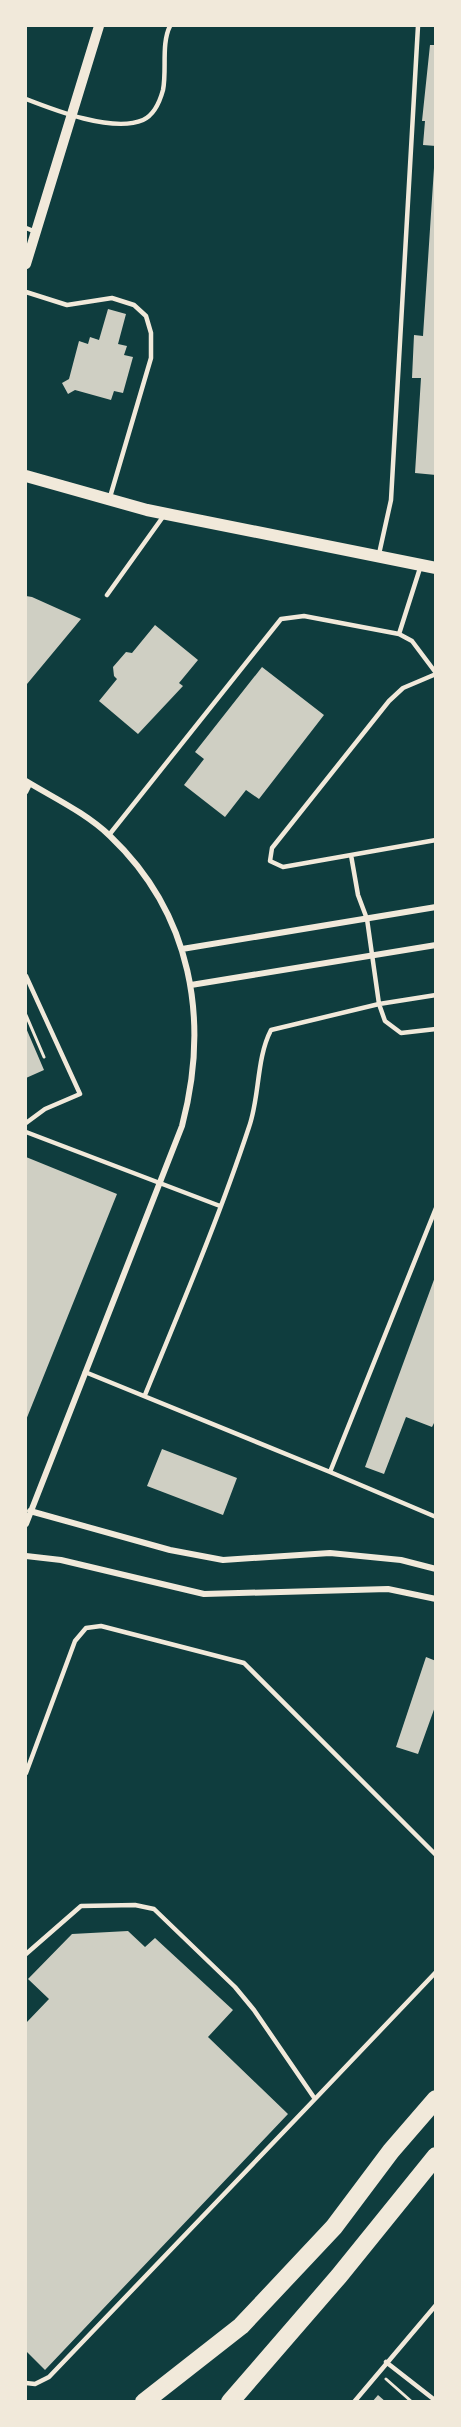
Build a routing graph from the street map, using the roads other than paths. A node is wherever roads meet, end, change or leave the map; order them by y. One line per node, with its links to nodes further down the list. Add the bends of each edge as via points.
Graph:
1 (99, 26): 5 (street)
2 (170, 26): 5 (lane, via 163,89 153,113 144,120 124,123)
3 (418, 26): 12 (lane, via 391,500)
4 (26, 99): 5 (lane)
5 (73, 115): 6 (street)
6 (31, 230): 7 (street)
7 (26, 264)
8 (26, 292): 10 (lane, via 67,305 112,298 134,305 146,316 152,358)
9 (26, 476): 10 (main road)
10 (109, 500): 11 (main road)
11 (165, 514): 12 (main road); 15 (lane)
12 (378, 557): 13 (main road)
13 (421, 565): 14 (main road); 16 (lane)
14 (435, 568)
15 (107, 595)
16 (399, 634): 17 (lane, via 412,641); 20 (lane, via 304,616 281,619)
17 (435, 673): 22 (lane, via 403,688 389,700 269,855 270,861 283,867)
18 (28, 783): 19 (lane); 20 (street)
19 (26, 792)
20 (109, 835): 26 (street, via 147,880)
21 (435, 840): 22 (lane)
22 (351, 855): 24 (lane)
23 (435, 907): 24 (street)
24 (367, 919): 26 (street); 27 (lane)
25 (435, 945): 27 (street)
26 (182, 949): 29 (street)
27 (372, 955): 29 (street); 31 (lane)
28 (26, 976): 33 (lane, via 80,1094 45,1108)
29 (190, 985): 35 (street, via 194,999 194,1072 182,1126)
30 (435, 995): 31 (lane)
31 (379, 1004): 32 (lane, via 385,1021 401,1033); 36 (lane, via 271,1030 264,1044 253,1116)
32 (435, 1029)
33 (26, 1124)
34 (26, 1132): 35 (lane)
35 (160, 1181): 36 (lane); 38 (street)
36 (220, 1206): 39 (lane)
37 (435, 1208): 40 (lane)
38 (85, 1372): 39 (lane); 41 (street)
39 (145, 1395): 40 (lane)
40 (330, 1472): 42 (lane)
41 (30, 1511): 43 (street); 45 (street, via 170,1550 223,1560 330,1553 401,1560)
42 (435, 1517)
43 (26, 1524)
44 (26, 1556): 46 (street, via 72,1562 204,1594 388,1589)
45 (435, 1569)
46 (435, 1599)
47 (26, 1773): 48 (lane, via 75,1641 86,1628 101,1626 244,1663)
48 (435, 1855)
49 (26, 1954): 51 (lane, via 81,1906 133,1905 154,1909 254,2010)
50 (435, 1972): 51 (lane)
51 (315, 2099): 56 (lane, via 49,2377 35,2384)
52 (435, 2100): 58 (highway, via 334,2227 241,2326)
53 (435, 2156): 59 (highway, via 346,2268)
54 (435, 2305): 55 (lane)
55 (386, 2362): 57 (lane); 60 (lane)
56 (26, 2383)
57 (435, 2401)
58 (144, 2402)
59 (230, 2402)
60 (354, 2402)

